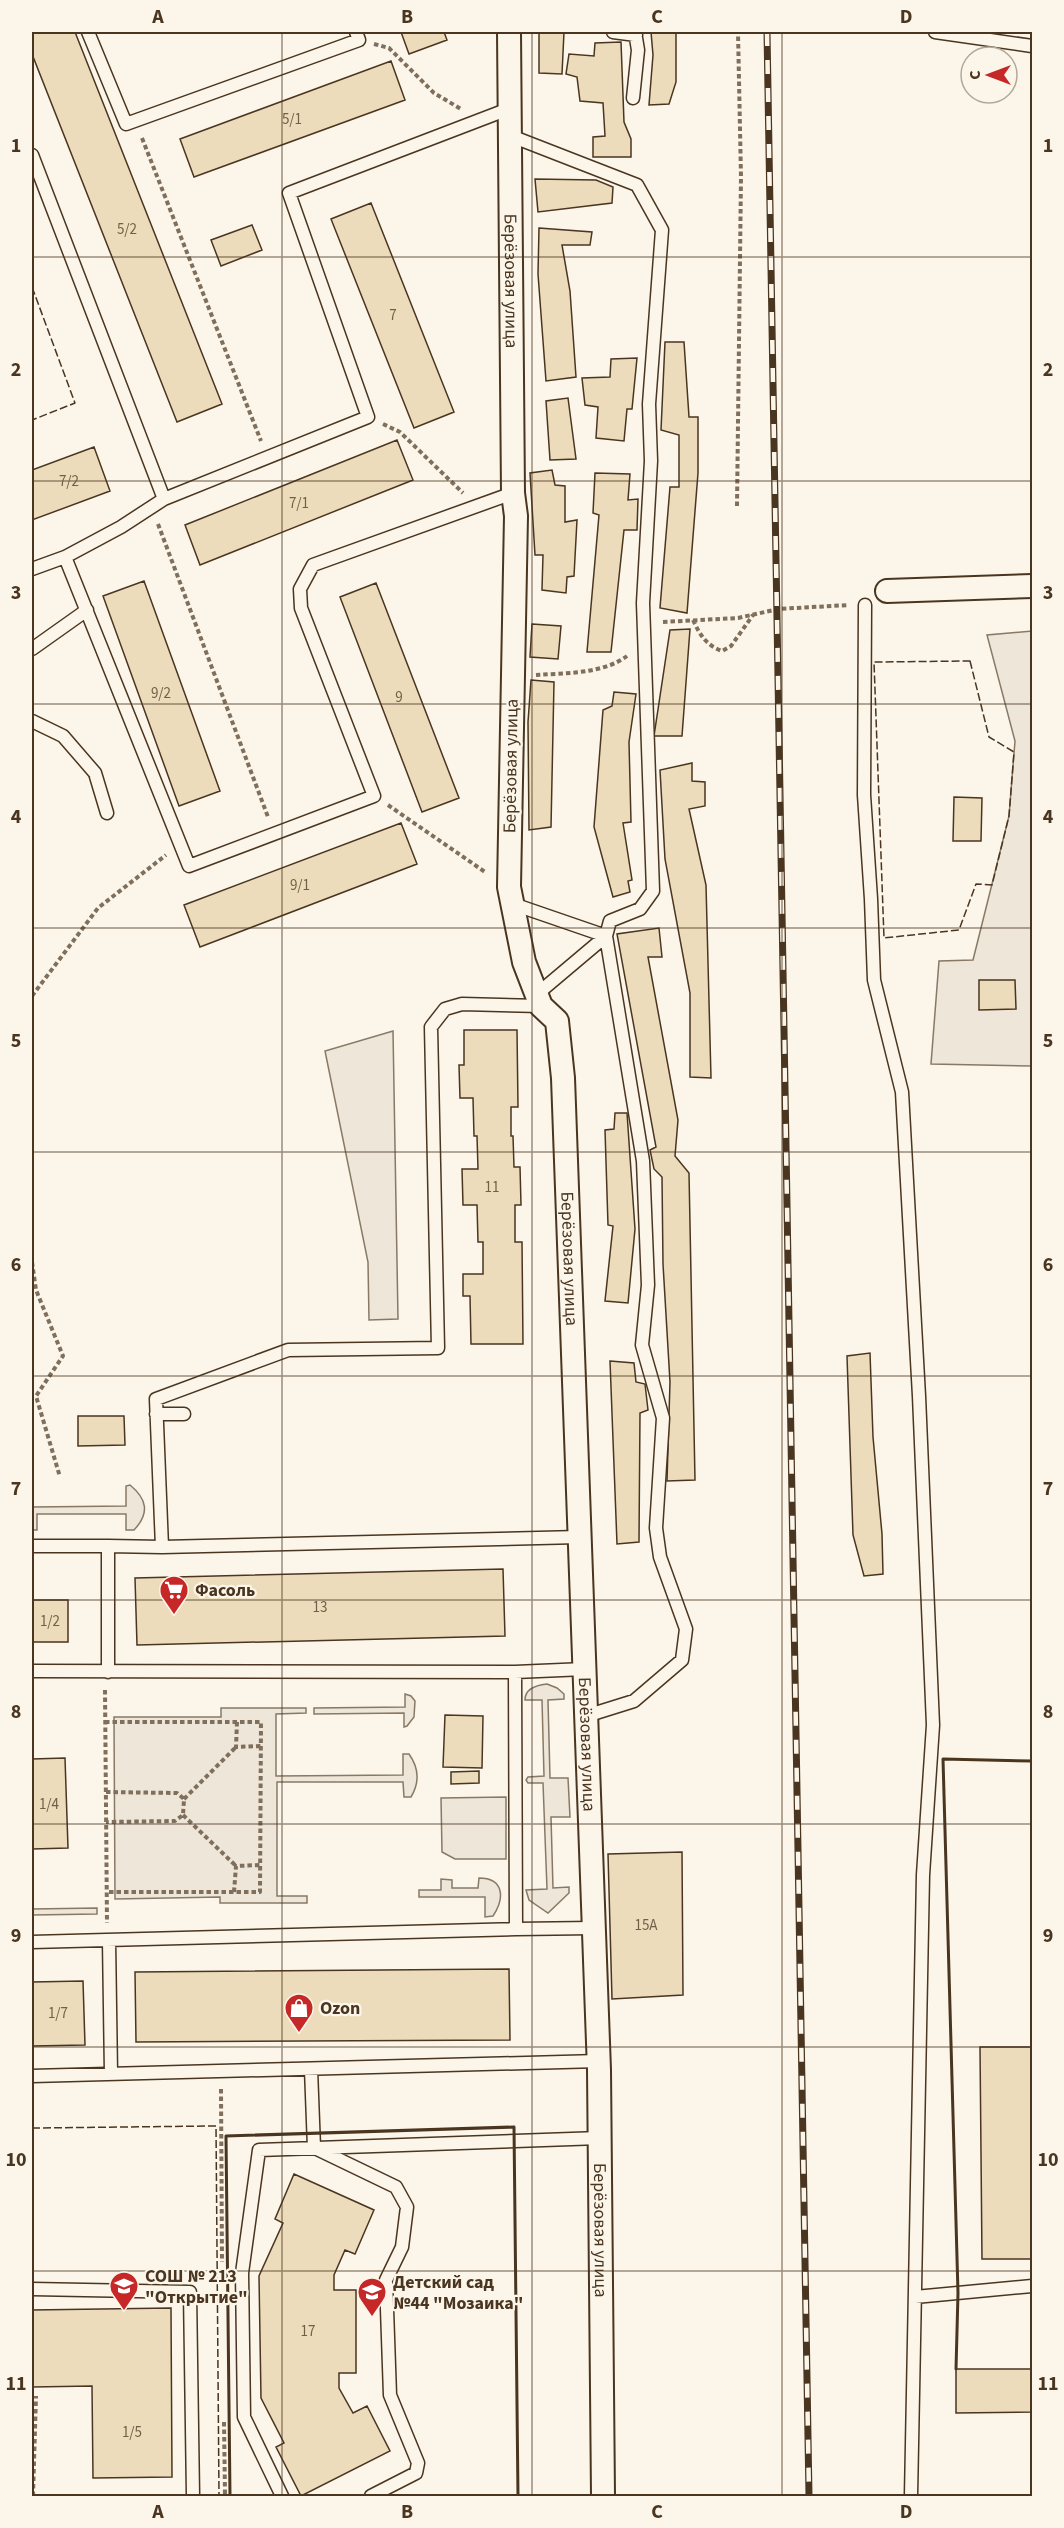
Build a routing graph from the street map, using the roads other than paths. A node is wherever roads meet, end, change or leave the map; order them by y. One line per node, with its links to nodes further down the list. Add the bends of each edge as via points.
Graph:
1 (88, 32): 6 (lane, via 126,124)
2 (509, 32): 9 (street, Берёзовая улица)
3 (613, 32): 5 (lane)
4 (934, 32): 7 (lane)
5 (635, 33): 8 (lane, via 638,50)
6 (357, 36)
7 (1032, 46)
8 (633, 99)
9 (510, 108): 10 (street, Берёзовая улица); 13 (lane, via 289,193 368,417)
10 (510, 136): 12 (street, Берёзовая улица); 24 (lane, via 637,185 662,230 649,404 651,461 643,603 653,891 640,909 610,921)
11 (32, 155): 13 (lane)
12 (513, 493): 19 (lane, via 313,565 300,589 301,608 374,796 189,866); 23 (street, Берёзовая улица, via 516,516)
13 (164, 500): 14 (lane)
14 (66, 556): 15 (lane); 19 (lane)
15 (32, 569)
16 (1032, 586): 17 (street)
17 (887, 591)
18 (865, 605): 49 (lane, via 864,795 874,980 902,1092 933,1725 923,1875)
19 (87, 610): 20 (lane)
20 (32, 649)
21 (32, 721): 22 (lane, via 63,736 95,773)
22 (107, 813)
23 (511, 896): 24 (lane); 25 (street, Берёзовая улица, via 524,962)
24 (606, 936): 25 (lane); 36 (lane, via 643,1161 648,1285 642,1345 663,1418 656,1528 660,1557 686,1629 682,1660 634,1701)
25 (538, 1000): 26 (lane, via 462,1004 445,1010 431,1027 438,1348 288,1350 156,1399); 28 (street, Берёзовая улица, via 557,1021 563,1078)
26 (156, 1414): 27 (lane); 31 (lane)
27 (184, 1414)
28 (579, 1537): 31 (lane); 32 (street, Берёзовая улица)
29 (32, 1546): 30 (lane)
30 (108, 1546): 31 (lane); 34 (lane)
31 (162, 1547)
32 (585, 1669): 35 (lane); 36 (street, Берёзовая улица)
33 (32, 1671): 34 (lane)
34 (106, 1672): 35 (lane)
35 (515, 1672): 38 (lane)
36 (586, 1716): 37 (street, Берёзовая улица)
37 (593, 1928): 38 (lane); 41 (street, Берёзовая улица)
38 (516, 1929): 39 (lane)
39 (108, 1940): 40 (lane); 43 (lane)
40 (32, 1942)
41 (599, 2061): 42 (lane); 45 (street, Берёзовая улица)
42 (311, 2069): 43 (lane); 46 (lane)
43 (111, 2074): 44 (lane)
44 (32, 2076)
45 (600, 2138): 46 (lane); 53 (street, Берёзовая улица)
46 (314, 2148): 51 (lane, via 259,2150 242,2273 244,2417); 52 (lane, via 396,2187 407,2207 402,2247 386,2280 390,2395 418,2463 416,2473)
47 (1032, 2286): 49 (lane)
48 (32, 2289): 50 (lane, via 190,2292)
49 (915, 2297): 54 (lane)
50 (193, 2496)
51 (282, 2496)
52 (371, 2496)
53 (603, 2496)
54 (911, 2496)

